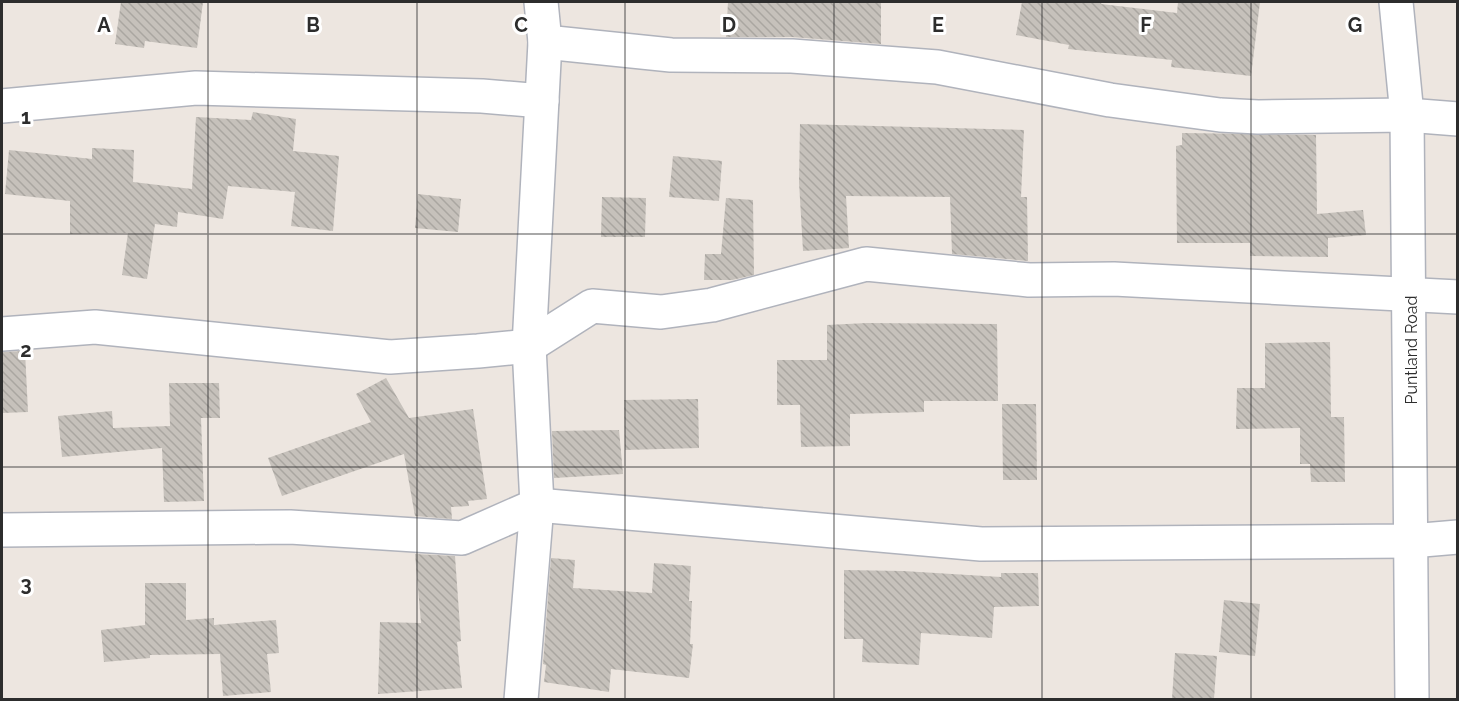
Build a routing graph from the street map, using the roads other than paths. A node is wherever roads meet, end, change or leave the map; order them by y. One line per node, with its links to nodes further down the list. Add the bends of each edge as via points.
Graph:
1 (541, 2): 3 (street)
2 (1396, 2): 6 (street, Puntland Road)
3 (545, 42): 4 (street); 6 (street, via 670,55 792,56 937,68 1110,100 1220,115)
4 (542, 101): 5 (street, via 196,88); 11 (street)
5 (2, 106)
6 (1407, 115): 7 (street); 8 (street, Puntland Road)
7 (1458, 119)
8 (1411, 294): 9 (street); 11 (street, via 1114,279 1029,280 866,264 712,304 661,312 592,306); 15 (street, Puntland Road)
9 (1458, 297)
10 (2, 334): 11 (street, via 95,327 390,357)
11 (529, 346): 12 (street)
12 (537, 505): 13 (street, via 462,538 290,527); 15 (street, via 981,544); 16 (street)
13 (2, 530)
14 (1458, 537): 15 (street)
15 (1411, 540): 17 (street, Puntland Road)
16 (521, 699)
17 (1412, 699)

